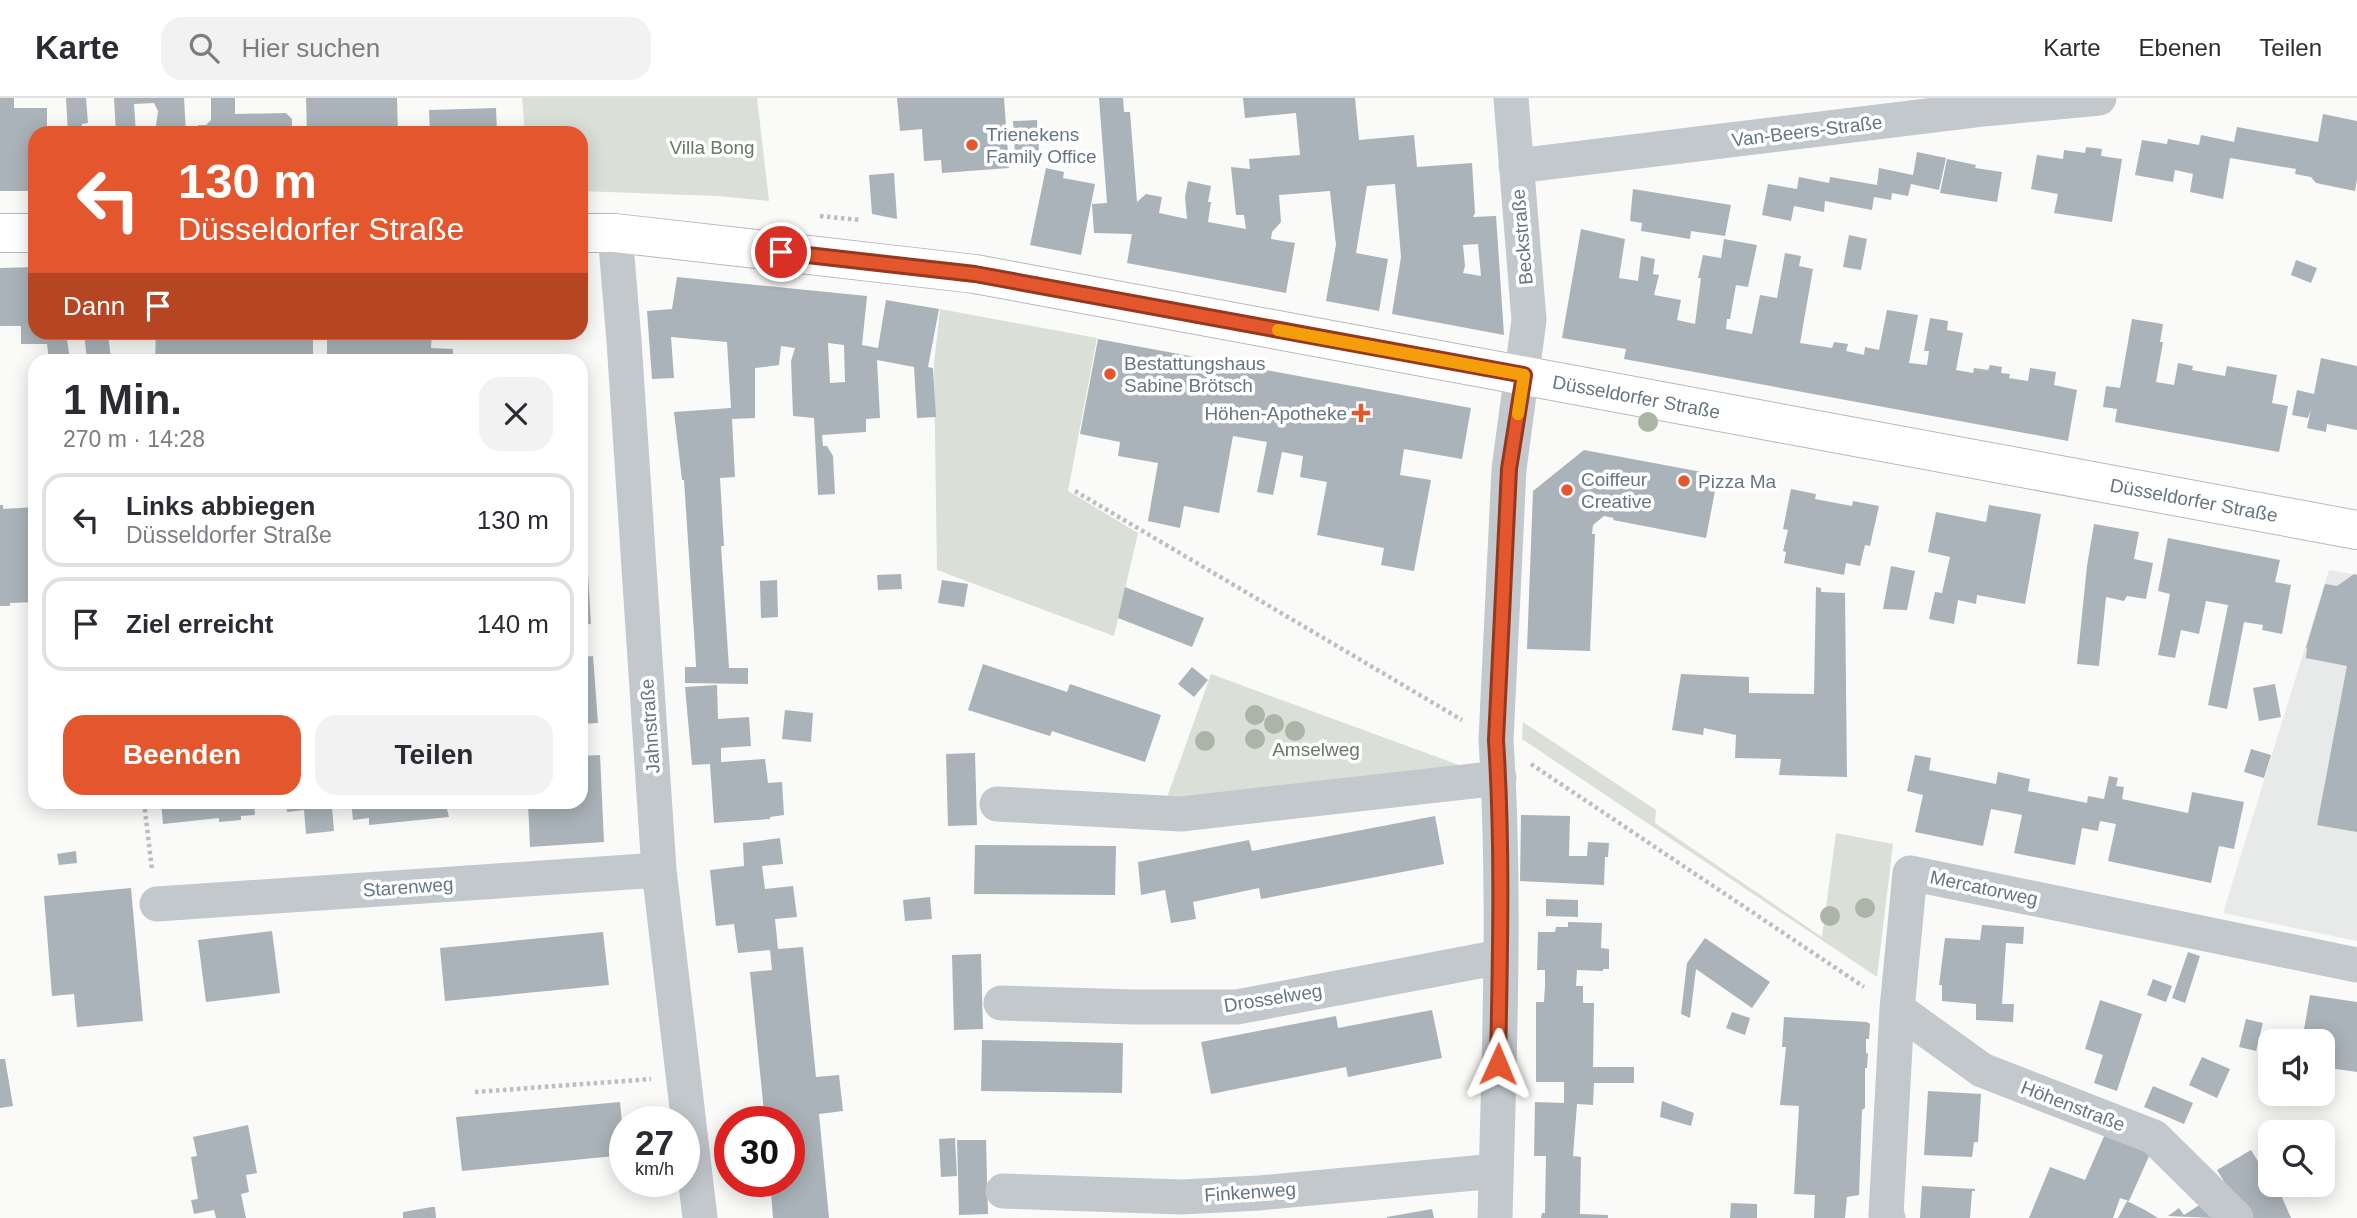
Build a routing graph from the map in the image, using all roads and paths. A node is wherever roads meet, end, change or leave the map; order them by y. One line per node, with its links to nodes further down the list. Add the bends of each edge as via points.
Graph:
1 (1511, 98): 3 (street, Beckstraße)
2 (2099, 98): 3 (street, Van-Beers-Straße)
3 (1516, 166): 7 (street, Beckstraße, via 1529,320)
4 (0, 233): 5 (main road)
5 (28, 233)
6 (598, 233): 7 (main road, Düsseldorfer Straße, via 975,274); 14 (street, Jahnstraße, via 625,355)
7 (1524, 375): 9 (main road, Düsseldorfer Straße); 10 (street, Beckstraße, via 1509,469)
8 (1075, 491): 10 (path)
9 (2357, 530)
10 (1496, 740): 11 (street, Beckstraße); 19 (path)
11 (1499, 778): 12 (street, via 1181,814); 16 (street, Beckstraße)
12 (997, 804)
13 (145, 809): 15 (path)
14 (659, 870): 15 (street, Starenweg); 20 (street, Jahnstraße)
15 (157, 904)
16 (1500, 957): 18 (street, Drosselweg, via 1237,1007); 22 (street, Beckstraße)
17 (2357, 965): 19 (street, Mercatorweg, via 1910,873)
18 (1001, 1003)
19 (1897, 1009): 26 (street, Mercatorweg); 27 (street, Höhenstraße, via 1982,1070 2154,1137)
20 (683, 1077): 21 (path); 24 (street, Jahnstraße)
21 (475, 1093)
22 (1496, 1171): 23 (street, Finkenweg, via 1182,1197); 25 (street, Beckstraße)
23 (1003, 1191)
24 (700, 1218)
25 (1495, 1218)
26 (1888, 1218)
27 (2236, 1218)

